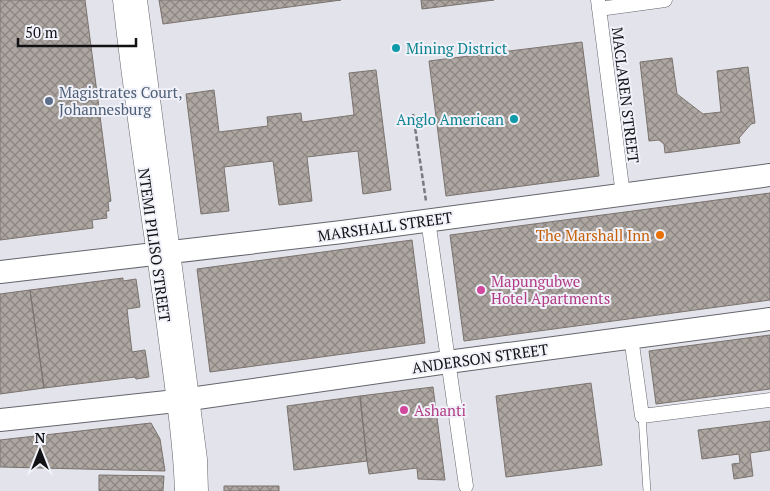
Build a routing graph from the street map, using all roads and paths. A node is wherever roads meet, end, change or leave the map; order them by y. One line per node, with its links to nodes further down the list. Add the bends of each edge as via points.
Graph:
1 (122, 0): 9 (street, NTEMI PILISO STREET, via 130,76)
2 (138, 0): 9 (street, NTEMI PILISO STREET)
3 (665, 0): 4 (street)
4 (598, 4): 7 (street, MACLAREN STREET)
5 (413, 114): 8 (path)
6 (770, 175): 7 (main road, MARSHALL STREET)
7 (623, 195): 8 (main road, MARSHALL STREET)
8 (428, 220): 9 (main road, MARSHALL STREET); 13 (street)
9 (164, 253): 10 (main road, MARSHALL STREET); 14 (street, NTEMI PILISO STREET)
10 (0, 272)
11 (770, 319): 12 (main road, ANDERSON STREET)
12 (631, 337): 13 (main road, ANDERSON STREET); 16 (street)
13 (448, 362): 14 (main road, ANDERSON STREET); 18 (street)
14 (183, 399): 17 (main road, ANDERSON STREET); 19 (street, NTEMI PILISO STREET); 20 (street, NTEMI PILISO STREET, via 198,459)
15 (770, 400): 16 (street)
16 (642, 416): 21 (lane)
17 (0, 420)
18 (466, 486)
19 (184, 491)
20 (199, 491)
21 (647, 491)

